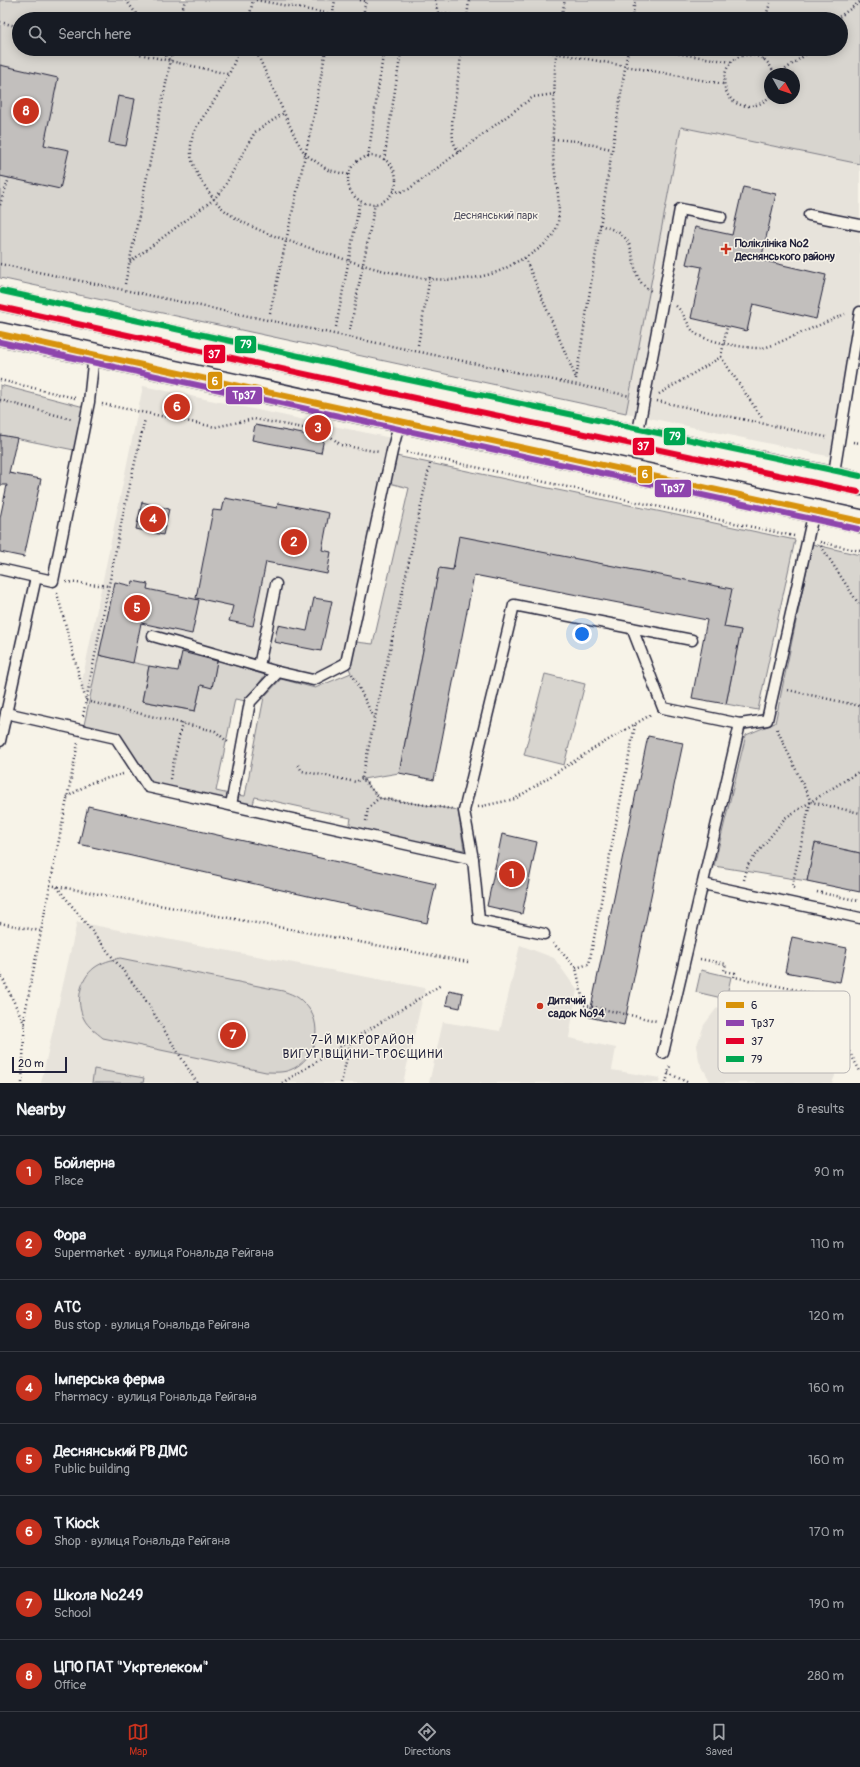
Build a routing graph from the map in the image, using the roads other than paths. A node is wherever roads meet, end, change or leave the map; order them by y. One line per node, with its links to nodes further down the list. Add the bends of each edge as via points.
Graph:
1 (809, 215): 3 (lane)
2 (721, 217): 9 (lane, via 680,209)
3 (860, 225)
4 (0, 298): 9 (main road)
5 (860, 312): 10 (lane)
6 (0, 334): 7 (main road)
7 (94, 354): 8 (main road); 15 (lane, via 89,402 53,581)
8 (400, 421): 12 (main road); 21 (lane, via 346,663 313,680)
9 (637, 437): 10 (main road)
10 (833, 479): 11 (main road)
11 (859, 481)
12 (814, 511): 13 (main road); 23 (lane, via 767,720)
13 (860, 521)
14 (0, 569): 15 (lane)
15 (36, 577): 22 (lane)
16 (276, 584): 20 (lane)
17 (632, 628): 19 (lane); 23 (lane, via 663,708); 26 (lane, via 514,605 464,811)
18 (153, 636): 20 (lane)
19 (692, 640)
20 (259, 666): 21 (lane)
21 (278, 672): 25 (lane, via 250,702)
22 (6, 712): 24 (lane); 25 (lane, via 116,738 148,787)
23 (740, 724): 27 (lane)
24 (0, 741)
25 (231, 805): 26 (lane)
26 (473, 859): 29 (lane, via 479,920)
27 (703, 884): 28 (lane); 30 (lane)
28 (860, 918)
29 (544, 934)
30 (663, 1053)

